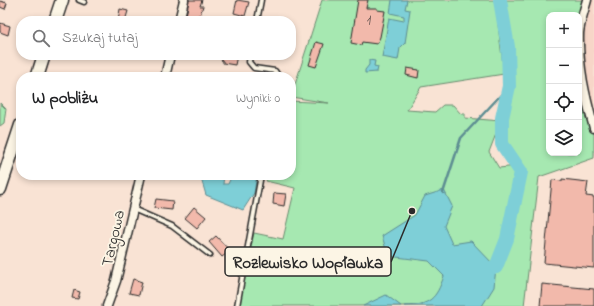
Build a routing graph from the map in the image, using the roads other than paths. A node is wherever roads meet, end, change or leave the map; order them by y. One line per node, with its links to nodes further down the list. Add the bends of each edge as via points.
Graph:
1 (62, 0): 5 (main road)
2 (184, 0): 6 (street)
3 (262, 0): 7 (lane)
4 (587, 0): 14 (street, via 579,32 580,67)
5 (56, 16)
6 (180, 16)
7 (258, 16)
8 (42, 60): 11 (main road)
9 (169, 60): 12 (street)
10 (249, 60): 13 (lane, via 254,68)
11 (39, 72)
12 (165, 72)
13 (276, 72)
14 (594, 128)
15 (16, 140): 18 (main road)
16 (140, 180): 19 (street, Targowa)
17 (260, 180): 22 (lane)
18 (0, 189)
19 (133, 209): 20 (lane, via 172,226); 21 (street, Targowa, via 116,281)
20 (210, 255)
21 (107, 306)
22 (237, 306)

